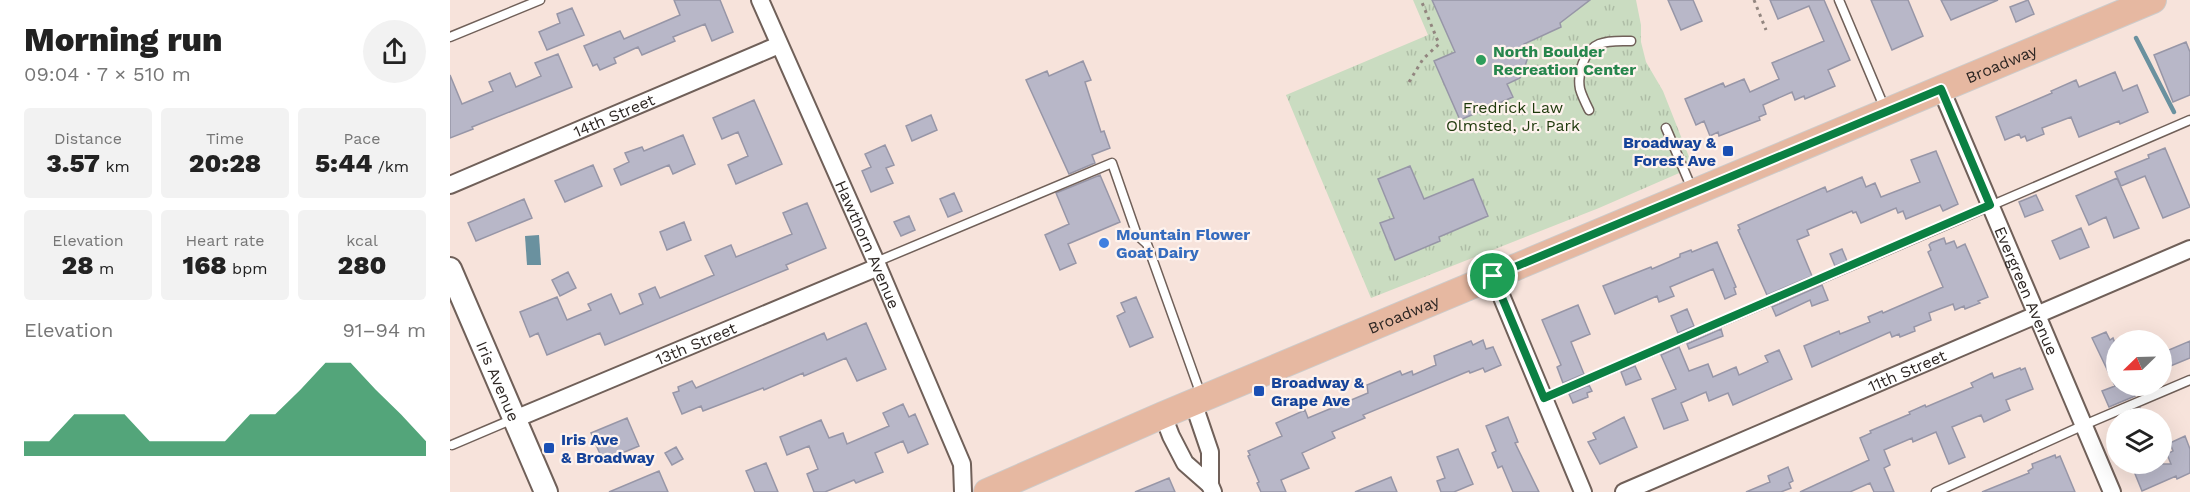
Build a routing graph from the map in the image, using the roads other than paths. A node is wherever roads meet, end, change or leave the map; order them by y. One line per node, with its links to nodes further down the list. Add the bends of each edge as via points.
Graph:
1 (540, 0): 5 (lane)
2 (760, 0): 7 (street, Hawthorn Avenue)
3 (1839, 0): 10 (lane)
4 (2153, 0): 8 (main road, Broadway)
5 (450, 38)
6 (1631, 41): 9 (lane, via 1598,44 1589,51 1580,73 1580,89)
7 (779, 45): 13 (street, 14th Street); 17 (street, Hawthorn Avenue)
8 (1941, 89): 10 (main road, Broadway); 15 (street, Evergreen Avenue)
9 (1589, 110)
10 (1886, 112): 14 (main road, Broadway)
11 (2190, 120): 15 (lane)
12 (1666, 128): 14 (lane)
13 (450, 185)
14 (1694, 193): 19 (main road, Broadway)
15 (1990, 205): 20 (street, Evergreen Avenue); 22 (lane)
16 (2190, 249): 20 (street, 11th Street)
17 (877, 265): 23 (lane, via 1112,163 1137,235 1147,244); 25 (street, 13th Street); 30 (street, Hawthorn Avenue, via 962,464)
18 (450, 269): 25 (main road, Iris Avenue)
19 (1493, 276): 22 (street); 23 (main road, Broadway)
20 (2037, 315): 26 (street, Evergreen Avenue); 33 (street, 11th Street)
21 (2190, 380): 26 (lane)
22 (1544, 398): 32 (street)
23 (1198, 400): 24 (main road, Broadway); 28 (street, via 1210,452)
24 (1163, 415): 28 (street, via 1185,463); 31 (main road, Broadway)
25 (515, 419): 27 (lane); 29 (main road, Iris Avenue)
26 (2084, 425): 34 (lane); 35 (street, Evergreen Avenue)
27 (452, 445)
28 (1211, 489)
29 (546, 492)
30 (963, 492)
31 (987, 492)
32 (1583, 492)
33 (1624, 492)
34 (1936, 492)
35 (2112, 492)

